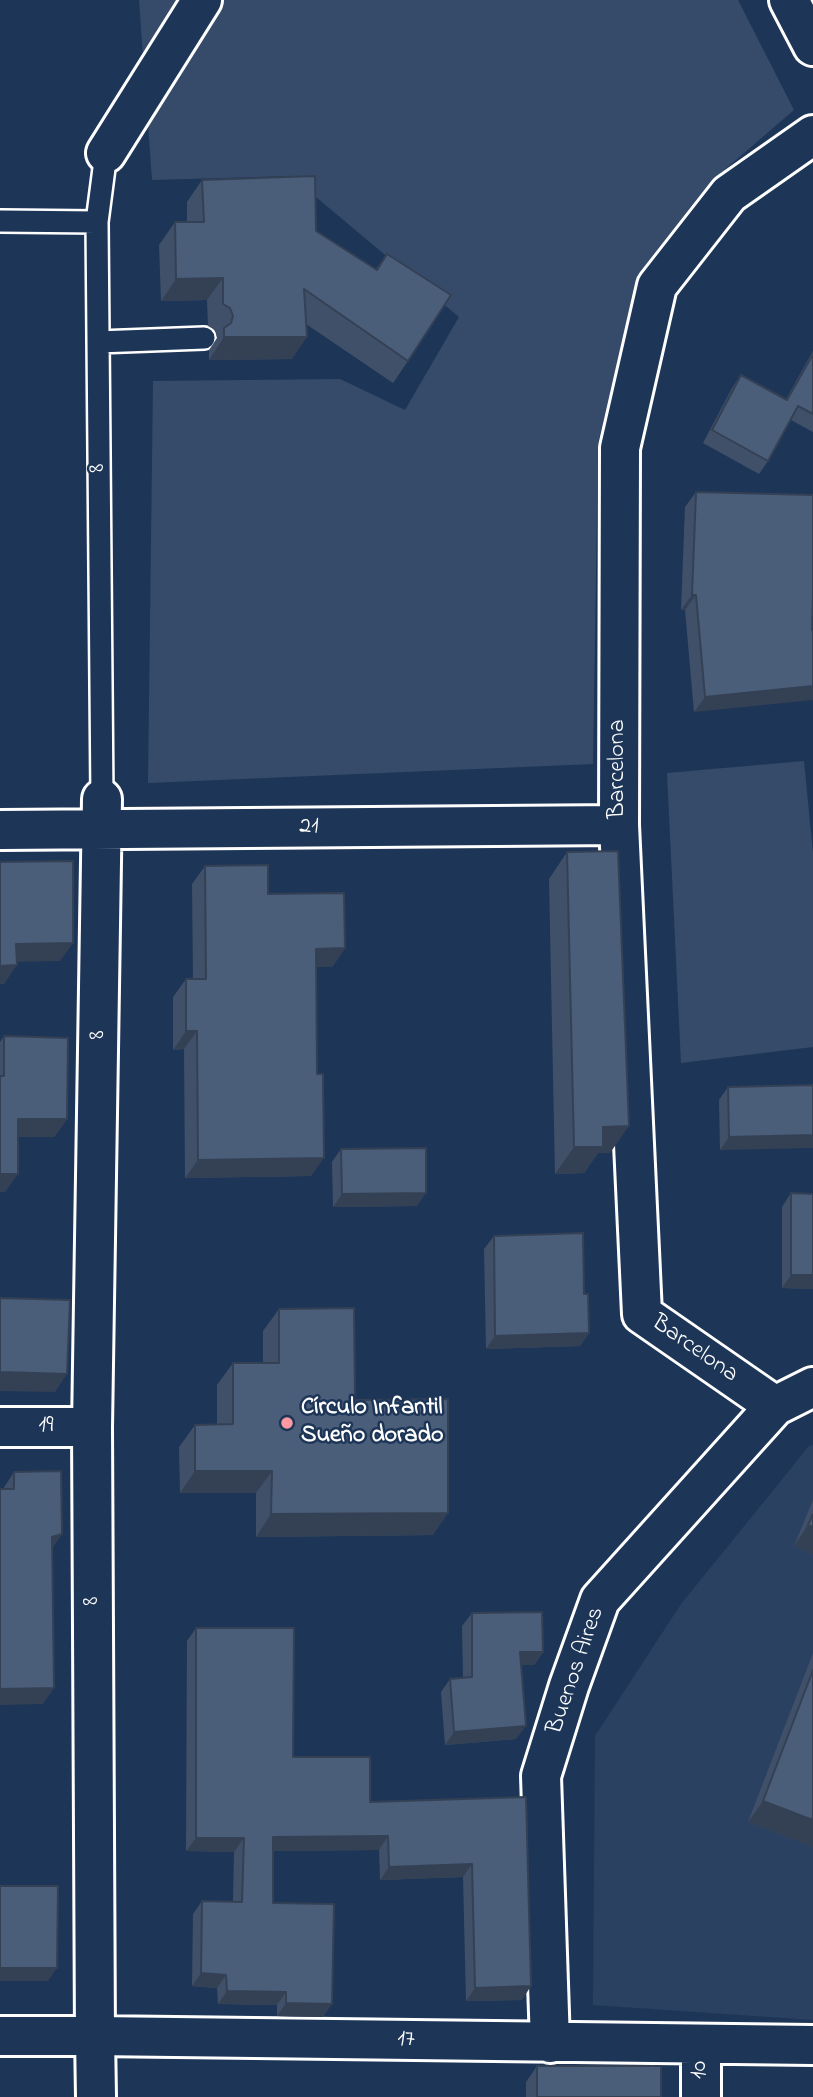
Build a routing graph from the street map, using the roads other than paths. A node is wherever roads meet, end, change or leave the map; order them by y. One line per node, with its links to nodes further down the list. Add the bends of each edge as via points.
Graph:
1 (202, 0): 5 (street, 8)
2 (789, 0): 3 (street)
3 (813, 47)
4 (813, 135): 11 (street, Barcelona, via 729,194 657,286 620,448)
5 (106, 153): 7 (lane, 8)
6 (0, 221): 7 (lane)
7 (97, 222): 9 (lane, 8)
8 (204, 338): 9 (lane)
9 (98, 342): 10 (lane, 8)
10 (102, 815): 11 (street, 21); 12 (street, 21); 16 (street, 8)
11 (619, 825): 14 (street, Barcelona, via 642,1314)
12 (0, 830)
13 (813, 1387): 14 (street, Buenos Aires)
14 (775, 1406): 19 (street, Buenos Aires, via 600,1600 569,1686 541,1776)
15 (0, 1427): 16 (street, 19)
16 (92, 1427): 18 (street, 8)
17 (0, 2036): 18 (street, 17)
18 (95, 2036): 19 (street, 17); 22 (street, 8)
19 (550, 2043): 20 (street, 17)
20 (701, 2044): 21 (street, 17); 23 (street, 10)
21 (813, 2045)
22 (96, 2097)
23 (701, 2097)

